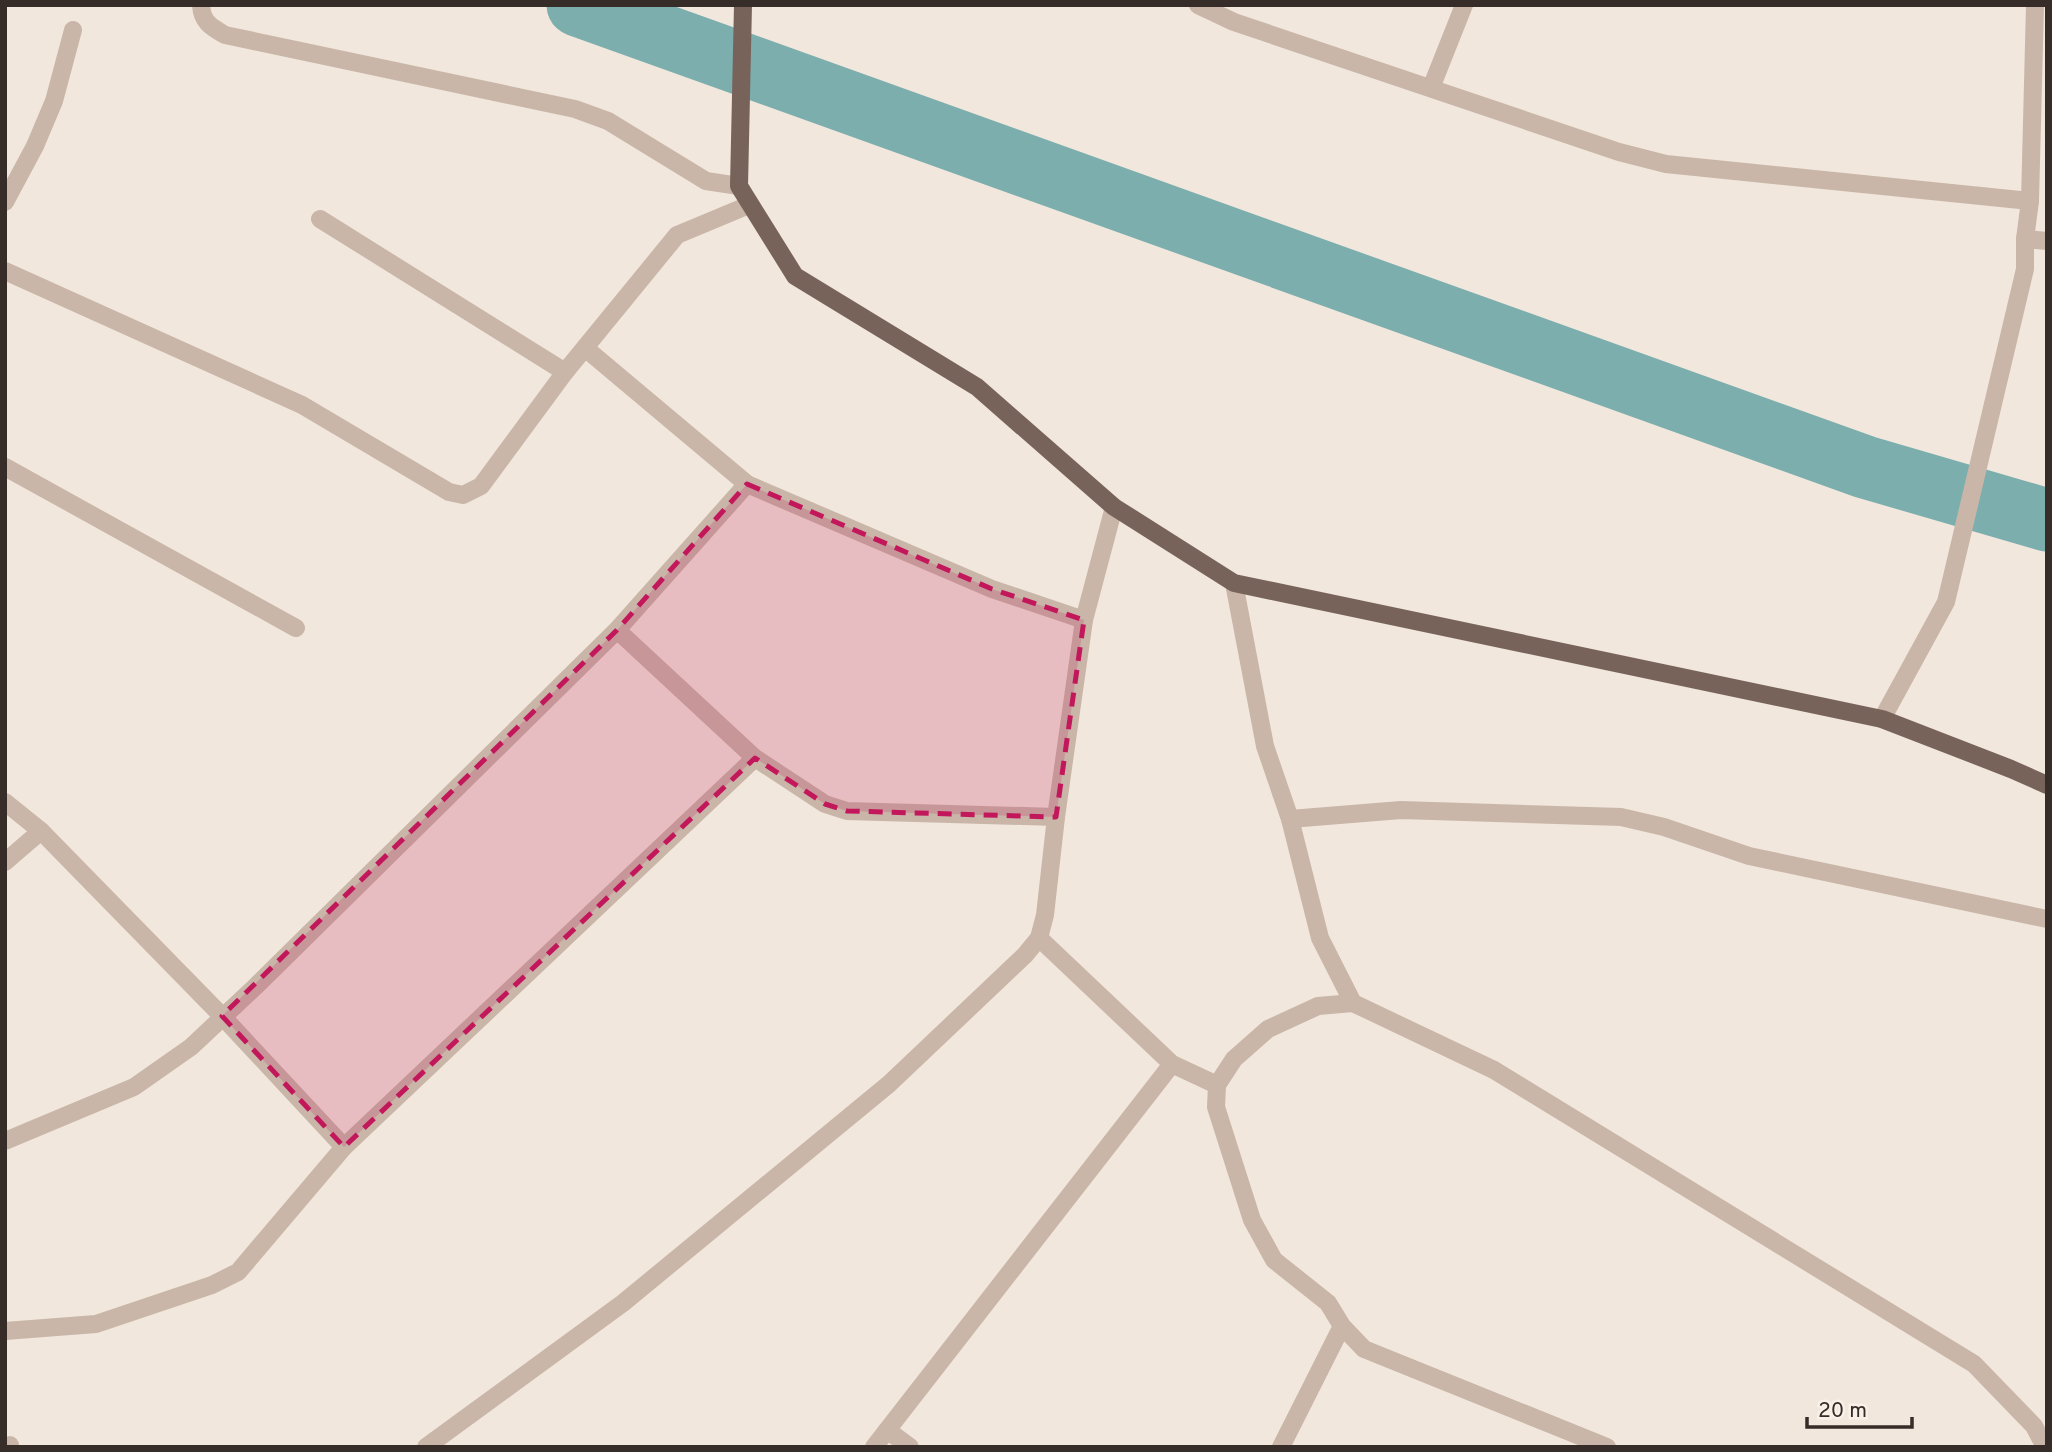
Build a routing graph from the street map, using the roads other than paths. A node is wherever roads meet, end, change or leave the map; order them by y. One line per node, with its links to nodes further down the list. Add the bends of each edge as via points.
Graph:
1 (201, 5): 8 (street, via 206,22 225,36 575,109 608,121 706,181)
2 (743, 5): 8 (main road)
3 (1198, 5): 7 (street, via 1234,22)
4 (1464, 5): 7 (street)
5 (2035, 5): 9 (street)
6 (73, 30): 10 (street, via 54,102)
7 (1431, 88): 9 (street, via 1666,164)
8 (739, 185): 11 (main road)
9 (2030, 201): 13 (street)
10 (5, 202)
11 (749, 205): 16 (street, via 677,235); 20 (main road, via 795,276 977,387)
12 (320, 219): 17 (street)
13 (2025, 239): 14 (street); 25 (street, via 2025,270 1946,602)
14 (2047, 241)
15 (5, 271): 17 (street, via 302,405 449,492 463,495 481,486)
16 (585, 348): 17 (street); 19 (street)
17 (565, 372)
18 (5, 467): 23 (street)
19 (747, 484): 22 (street, via 992,589); 24 (street)
20 (1114, 507): 21 (main road); 22 (street)
21 (1234, 583): 25 (main road); 30 (street, via 1265,746)
22 (1084, 620): 29 (street)
23 (296, 628)
24 (617, 630): 26 (street); 36 (street)
25 (1882, 719): 27 (main road)
26 (755, 758): 29 (street, via 825,804 847,811); 40 (street)
27 (2047, 785)
28 (5, 802): 31 (street)
29 (1056, 817): 34 (street)
30 (1290, 819): 33 (street, via 1401,810 1621,817 1749,856); 35 (street, via 1320,938)
31 (41, 831): 32 (street); 36 (street)
32 (5, 862)
33 (2047, 919)
34 (1039, 938): 37 (street); 44 (street, via 878,1093 623,1303)
35 (1353, 1003): 38 (street, via 1318,1006 1268,1029 1234,1059); 49 (street, via 1494,1070 1974,1364 2034,1426)
36 (222, 1016): 39 (street, via 191,1047 134,1087); 40 (street)
37 (1172, 1063): 38 (street); 43 (street)
38 (1217, 1085): 41 (street, via 1216,1107 1252,1220 1274,1260 1328,1303)
39 (5, 1141)
40 (344, 1147): 42 (street, via 238,1272 96,1324)
41 (1342, 1326): 47 (street); 48 (street, via 1364,1349)
42 (5, 1331)
43 (887, 1430): 45 (street); 46 (street)
44 (426, 1447)
45 (874, 1447)
46 (910, 1447)
47 (1281, 1447)
48 (1607, 1447)
49 (2045, 1447)

